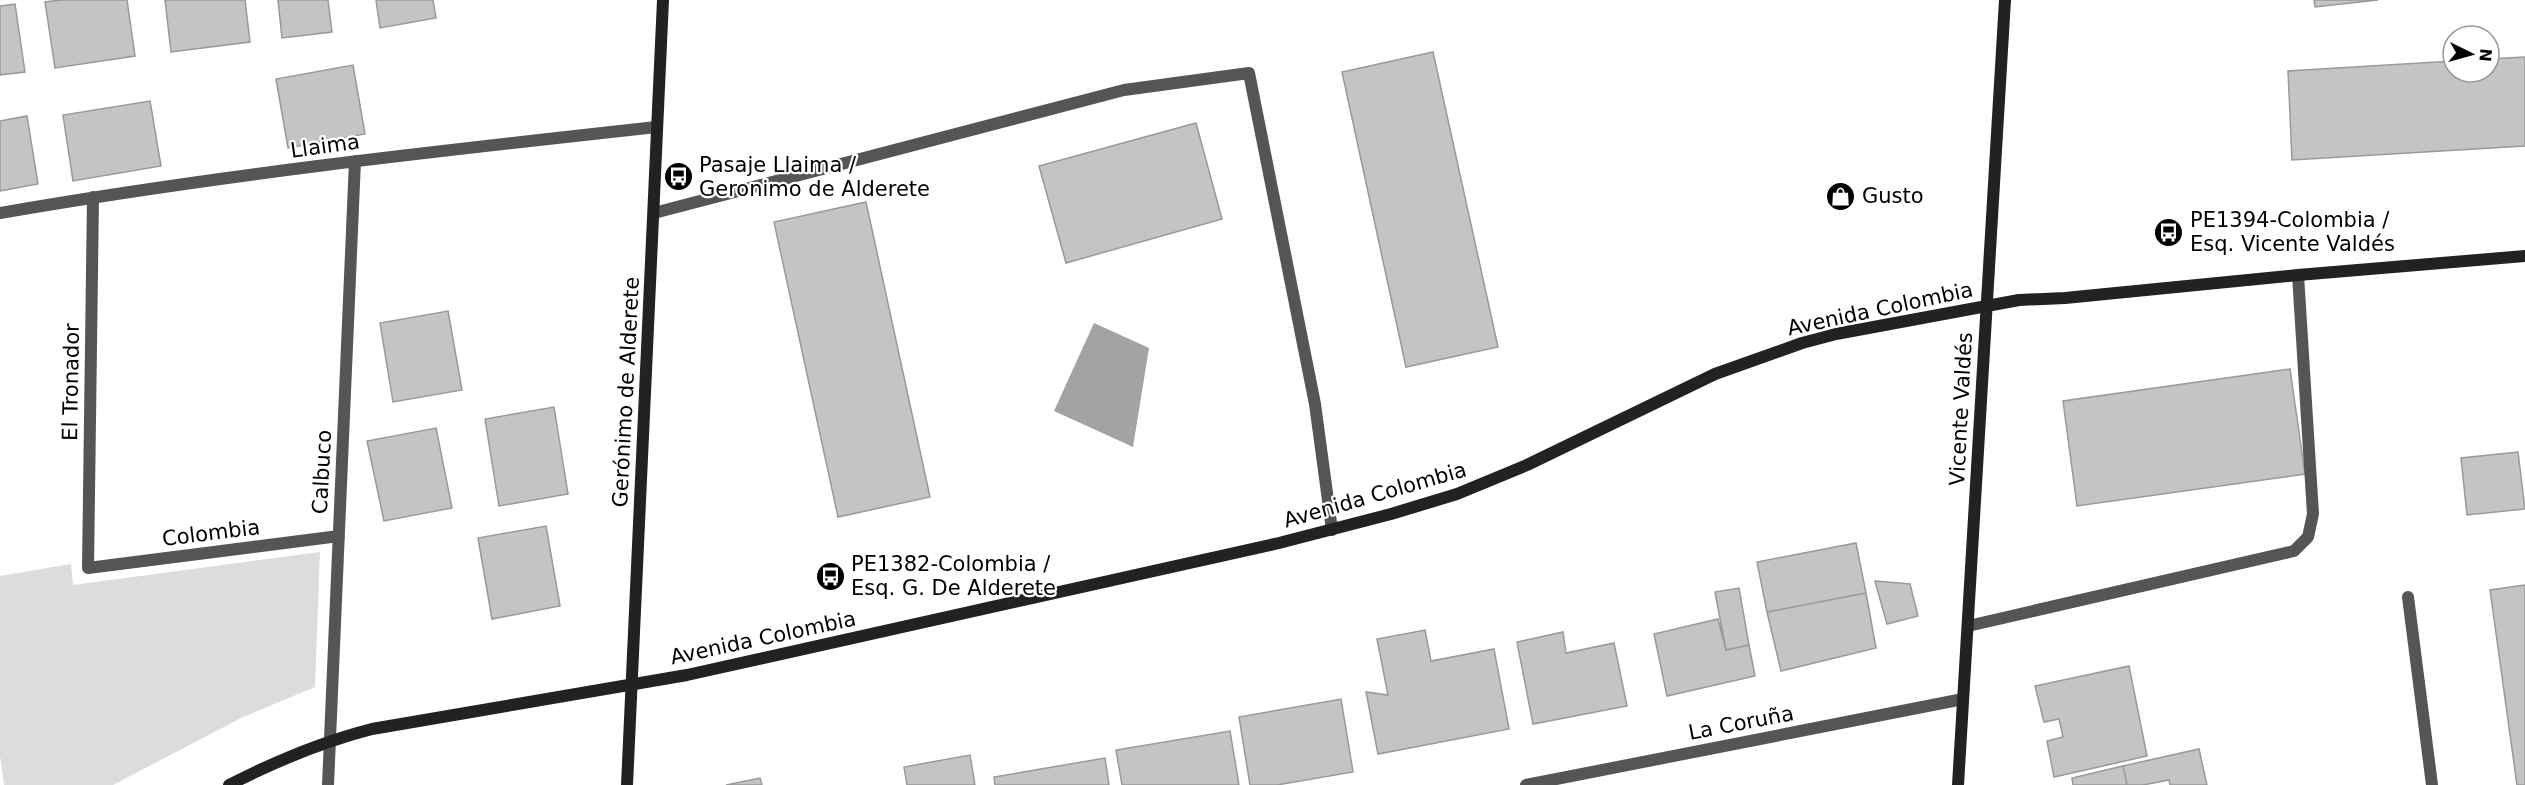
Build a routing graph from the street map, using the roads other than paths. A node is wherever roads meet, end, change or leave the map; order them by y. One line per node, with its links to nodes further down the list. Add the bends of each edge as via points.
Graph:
1 (663, 0): 3 (main road, Gerónimo de Alderete)
2 (2005, 0): 10 (main road, Vicente Valdés)
3 (657, 127): 4 (street, Llaima); 7 (main road, Gerónimo de Alderete)
4 (355, 161): 5 (street, Llaima); 12 (street, Calbuco)
5 (93, 197): 6 (street, Llaima); 13 (street, El Tronador)
6 (0, 213)
7 (654, 213): 11 (street, via 1124,90 1249,74 1315,404); 16 (main road, Gerónimo de Alderete)
8 (2525, 256): 9 (main road, Avenida Colombia)
9 (2298, 275): 10 (main road, Avenida Colombia); 15 (street, via 2313,514 2308,537 2294,551)
10 (1987, 305): 11 (main road, Avenida Colombia, via 1836,334 1749,361 1488,482); 15 (main road, Vicente Valdés)
11 (1332, 530): 16 (main road, Avenida Colombia)
12 (339, 536): 13 (street, Colombia); 18 (street, Calbuco)
13 (88, 568)
14 (2408, 597): 24 (street)
15 (1968, 626): 17 (main road, Vicente Valdés)
16 (632, 685): 18 (main road, Avenida Colombia, via 446,715); 21 (main road, Gerónimo de Alderete)
17 (1963, 699): 22 (street, La Coruña); 23 (main road, Vicente Valdés)
18 (331, 740): 19 (main road, Avenida Colombia); 20 (street, Calbuco)
19 (229, 785)
20 (328, 785)
21 (627, 785)
22 (1526, 785)
23 (1958, 785)
24 (2432, 785)

